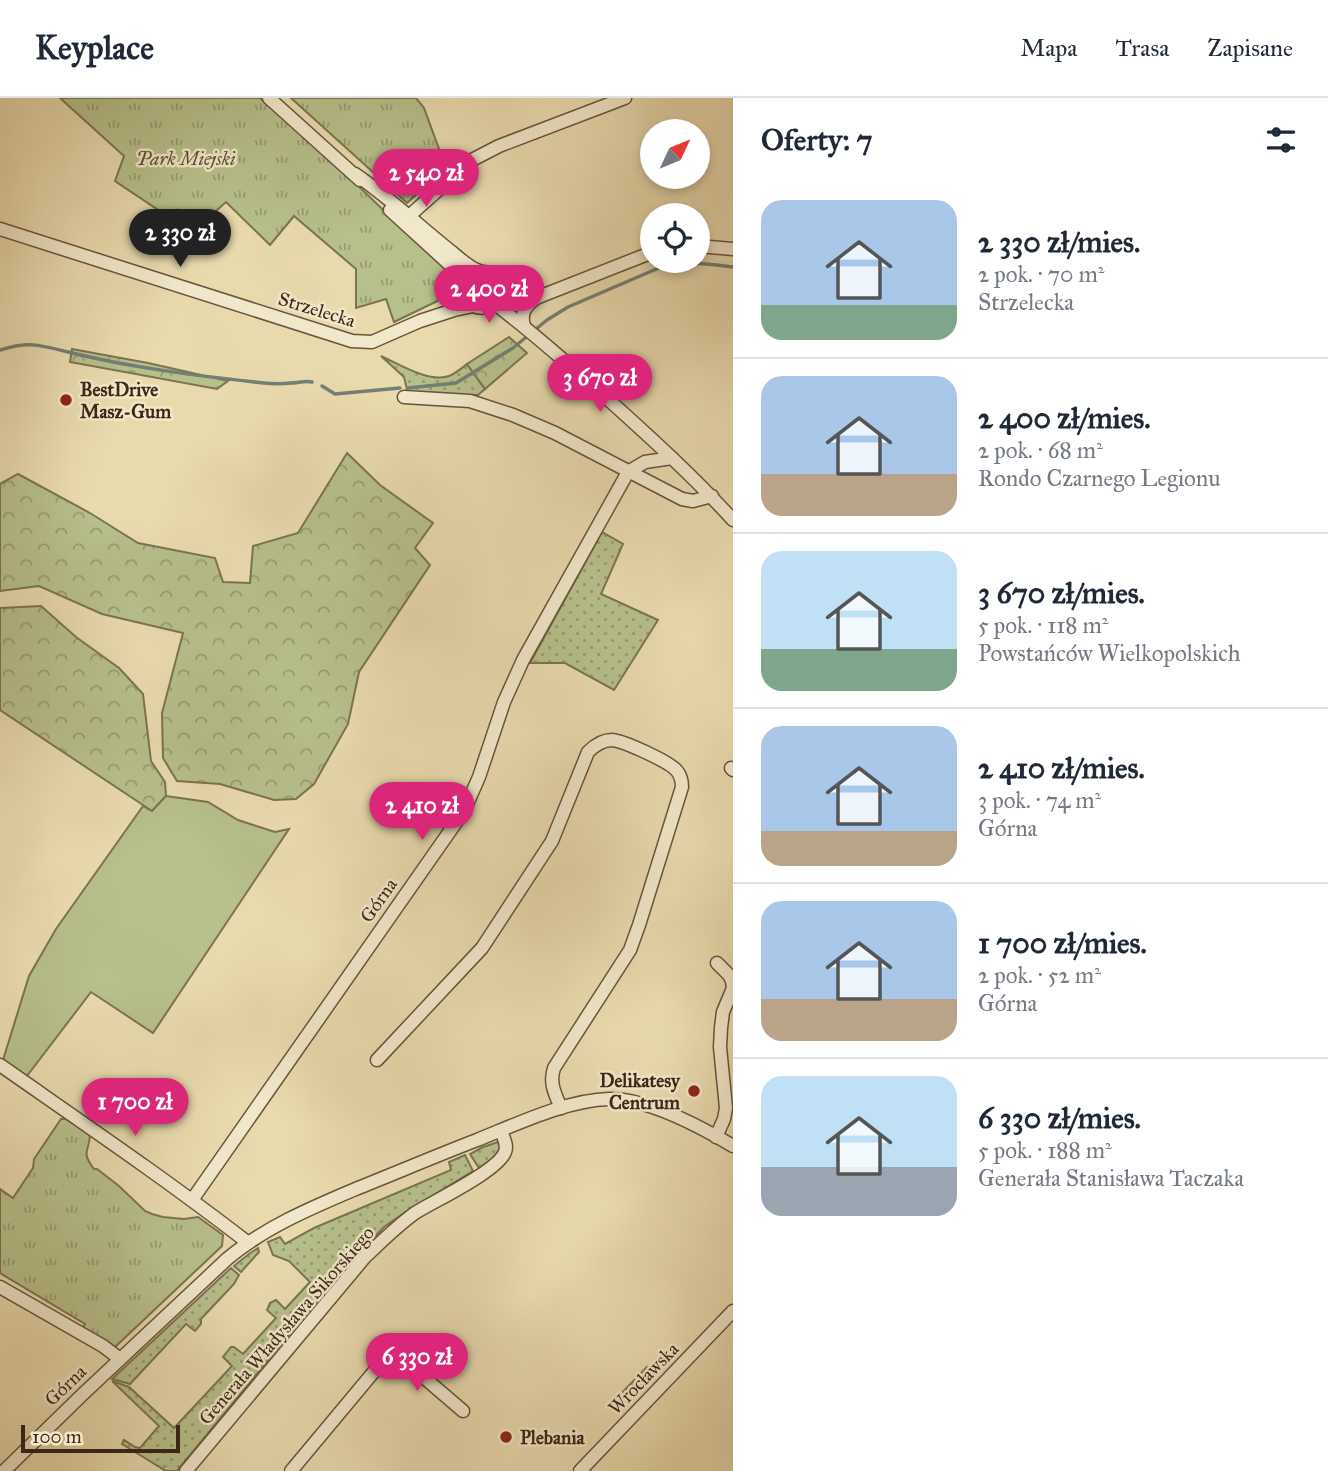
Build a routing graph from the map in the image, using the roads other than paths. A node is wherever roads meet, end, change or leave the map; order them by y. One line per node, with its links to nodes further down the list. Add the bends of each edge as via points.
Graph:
1 (269, 98): 3 (street)
2 (625, 98): 4 (street, via 484,153)
3 (355, 174): 4 (street); 10 (street, via 459,273)
4 (409, 216): 9 (street)
5 (0, 229): 15 (street, Strzelecka, via 352,341 372,342)
6 (710, 247): 7 (street)
7 (733, 249)
8 (640, 257): 12 (street)
9 (478, 271): 10 (street, via 468,277); 11 (street, via 491,273)
10 (464, 287): 14 (street, via 466,300); 15 (street, Strzelecka, via 451,303)
11 (501, 288): 12 (street, via 514,297); 13 (street)
12 (536, 298): 16 (street, via 524,309)
13 (495, 304): 14 (street, via 482,309); 16 (street)
14 (473, 306): 15 (street, Strzelecka)
15 (420, 321)
16 (524, 326): 18 (street)
17 (404, 397): 21 (street, via 470,401 491,408 555,433)
18 (652, 439): 19 (street); 20 (street)
19 (672, 458): 20 (street); 22 (street)
20 (645, 462): 21 (street)
21 (628, 472): 22 (street, via 682,499); 31 (street, Górna, via 523,660 464,811)
22 (712, 496): 23 (street)
23 (733, 520)
24 (717, 963): 29 (street, via 729,975 733,988 721,1028 726,1108)
25 (377, 1060): 27 (street, via 482,948 552,841 588,752 604,741 621,742 672,766 682,787 630,950 554,1068 551,1078)
26 (0, 1065): 31 (street)
27 (561, 1108): 28 (street); 29 (street, via 611,1098 630,1101)
28 (501, 1130): 32 (street, via 334,1198); 38 (street, Generała Władysława Sikorskiego, via 506,1147 497,1162 414,1214 365,1257)
29 (716, 1137): 30 (street)
30 (733, 1146)
31 (192, 1200): 32 (street)
32 (247, 1242): 35 (street, Górna)
33 (0, 1287): 35 (street)
34 (733, 1311): 40 (street, Wrocławska)
35 (120, 1359): 37 (street, Górna)
36 (463, 1411): 39 (street, via 392,1350)
37 (4, 1471)
38 (186, 1471)
39 (291, 1471)
40 (580, 1471)

